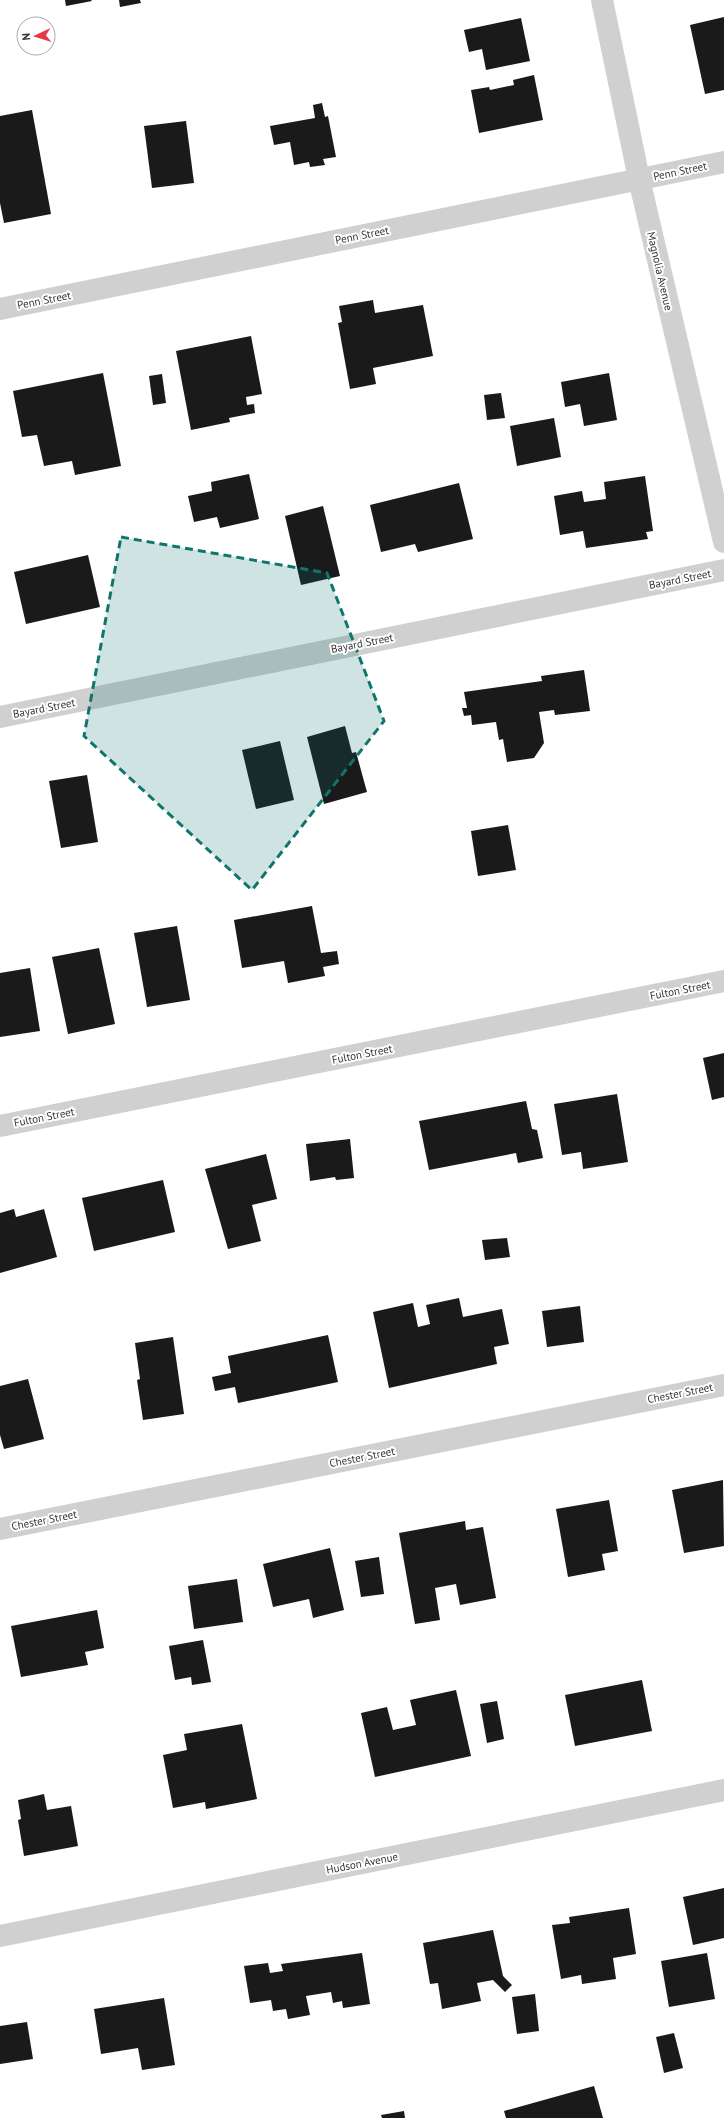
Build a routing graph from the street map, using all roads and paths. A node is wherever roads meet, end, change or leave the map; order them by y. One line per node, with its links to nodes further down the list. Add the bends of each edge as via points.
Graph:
1 (602, 0): 3 (street, Magnolia Avenue)
2 (724, 162): 3 (street, Penn Street)
3 (639, 179): 4 (street, Penn Street); 5 (street, Magnolia Avenue)
4 (0, 309)
5 (724, 542)
6 (724, 570): 7 (street, Bayard Street)
7 (0, 717)
8 (724, 981): 9 (street, Fulton Street)
9 (0, 1126)
10 (724, 1385): 11 (street, Chester Street)
11 (0, 1529)
12 (724, 1790): 13 (street, Hudson Avenue)
13 (0, 1936)

